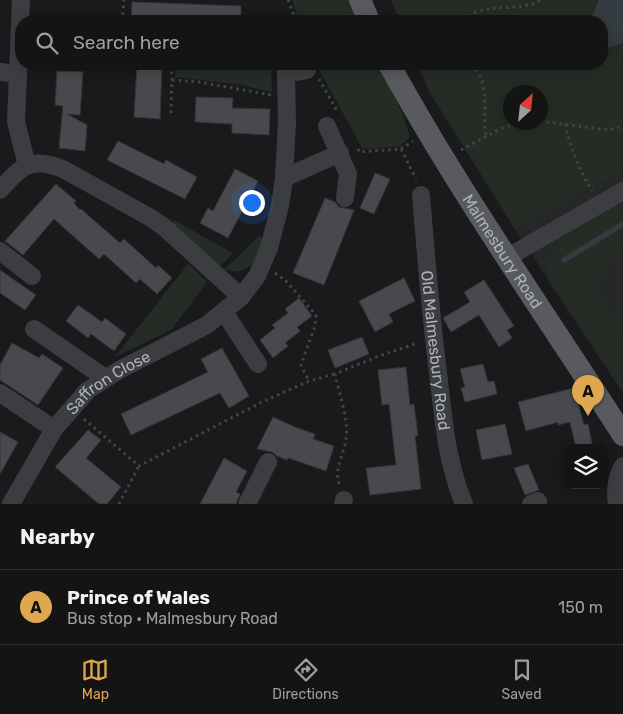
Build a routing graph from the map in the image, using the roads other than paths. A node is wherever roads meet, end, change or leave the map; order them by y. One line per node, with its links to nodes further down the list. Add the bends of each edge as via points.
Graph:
1 (21, 0): 3 (street)
2 (360, 0): 4 (main road)
3 (20, 15)
4 (366, 15)
5 (18, 70): 9 (street)
6 (285, 70): 13 (street, Saffron Close)
7 (392, 70): 19 (main road, Malmesbury Road)
8 (0, 72): 9 (street)
9 (18, 74): 12 (street, via 16,122)
10 (334, 122): 11 (street)
11 (347, 148): 13 (street); 17 (street)
12 (27, 165): 14 (street); 21 (street, via 39,162 63,169 151,218 180,240)
13 (284, 178): 21 (street, Saffron Close, via 274,233 257,276)
14 (0, 190)
15 (623, 191): 19 (street)
16 (421, 195): 33 (street, Old Malmesbury Road, via 449,460)
17 (345, 198)
18 (0, 251): 20 (street)
19 (508, 257): 28 (main road, Malmesbury Road)
20 (32, 276)
21 (241, 297): 22 (street, Saffron Close)
22 (224, 312): 24 (street); 25 (street, Saffron Close, via 207,325)
23 (34, 328): 25 (street)
24 (258, 364)
25 (105, 378): 27 (street, Saffron Close, via 88,390)
26 (0, 393): 27 (street)
27 (54, 429): 31 (street, Saffron Close)
28 (623, 435)
29 (268, 462): 32 (street)
30 (623, 466): 34 (street, via 616,487)
31 (11, 504)
32 (247, 504)
33 (464, 504)
34 (617, 504)

